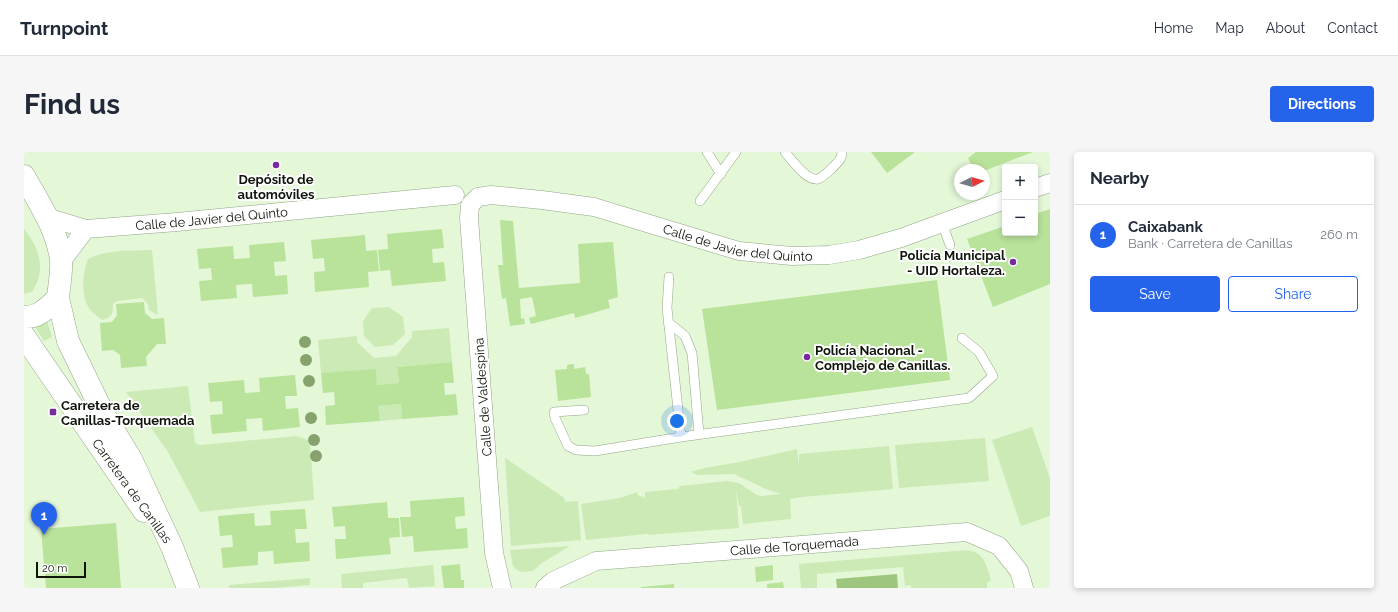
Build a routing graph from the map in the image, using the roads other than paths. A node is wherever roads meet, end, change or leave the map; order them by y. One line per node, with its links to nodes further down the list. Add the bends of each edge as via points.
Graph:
1 (707, 152): 5 (lane)
2 (736, 152): 5 (lane)
3 (785, 152): 4 (lane, via 803,173 817,179 839,162)
4 (842, 152)
5 (720, 174): 11 (lane)
6 (24, 176): 14 (street)
7 (1050, 183): 8 (street)
8 (1038, 187)
9 (455, 195): 16 (street, Calle de Javier del Quinto)
10 (24, 200): 14 (street)
11 (700, 201)
12 (1002, 201): 15 (street, Calle de Javier del Quinto)
13 (470, 205): 15 (street, Calle de Javier del Quinto, via 478,197 491,195 594,207 739,251 792,256 829,255 859,250); 30 (street, Calle de Valdespina, via 494,553)
14 (45, 214): 16 (street, Calle de Javier del Quinto); 18 (street, Carretera de Canillas, via 58,242)
15 (942, 223): 17 (lane)
16 (86, 229): 18 (street)
17 (950, 245)
18 (61, 262): 20 (street, Carretera de Canillas)
19 (669, 277): 22 (lane)
20 (58, 298): 21 (street, via 42,313); 28 (street, Carretera de Canillas, via 68,341 103,413 131,459)
21 (24, 317)
22 (668, 322): 26 (lane, via 685,336 692,353); 27 (lane)
23 (24, 336): 28 (street, Carretera de Canillas, via 148,517)
24 (962, 338): 26 (lane, via 978,352 993,376 969,398)
25 (584, 410): 27 (lane, via 554,412 568,446 576,450 595,451)
26 (699, 434): 27 (lane)
27 (681, 437)
28 (172, 547): 29 (street, Carretera de Canillas)
29 (188, 588)
30 (502, 588)
31 (545, 588): 32 (street, Calle de Torquemada, via 553,581 596,561 967,532 999,546 1019,571)
32 (1024, 588)

